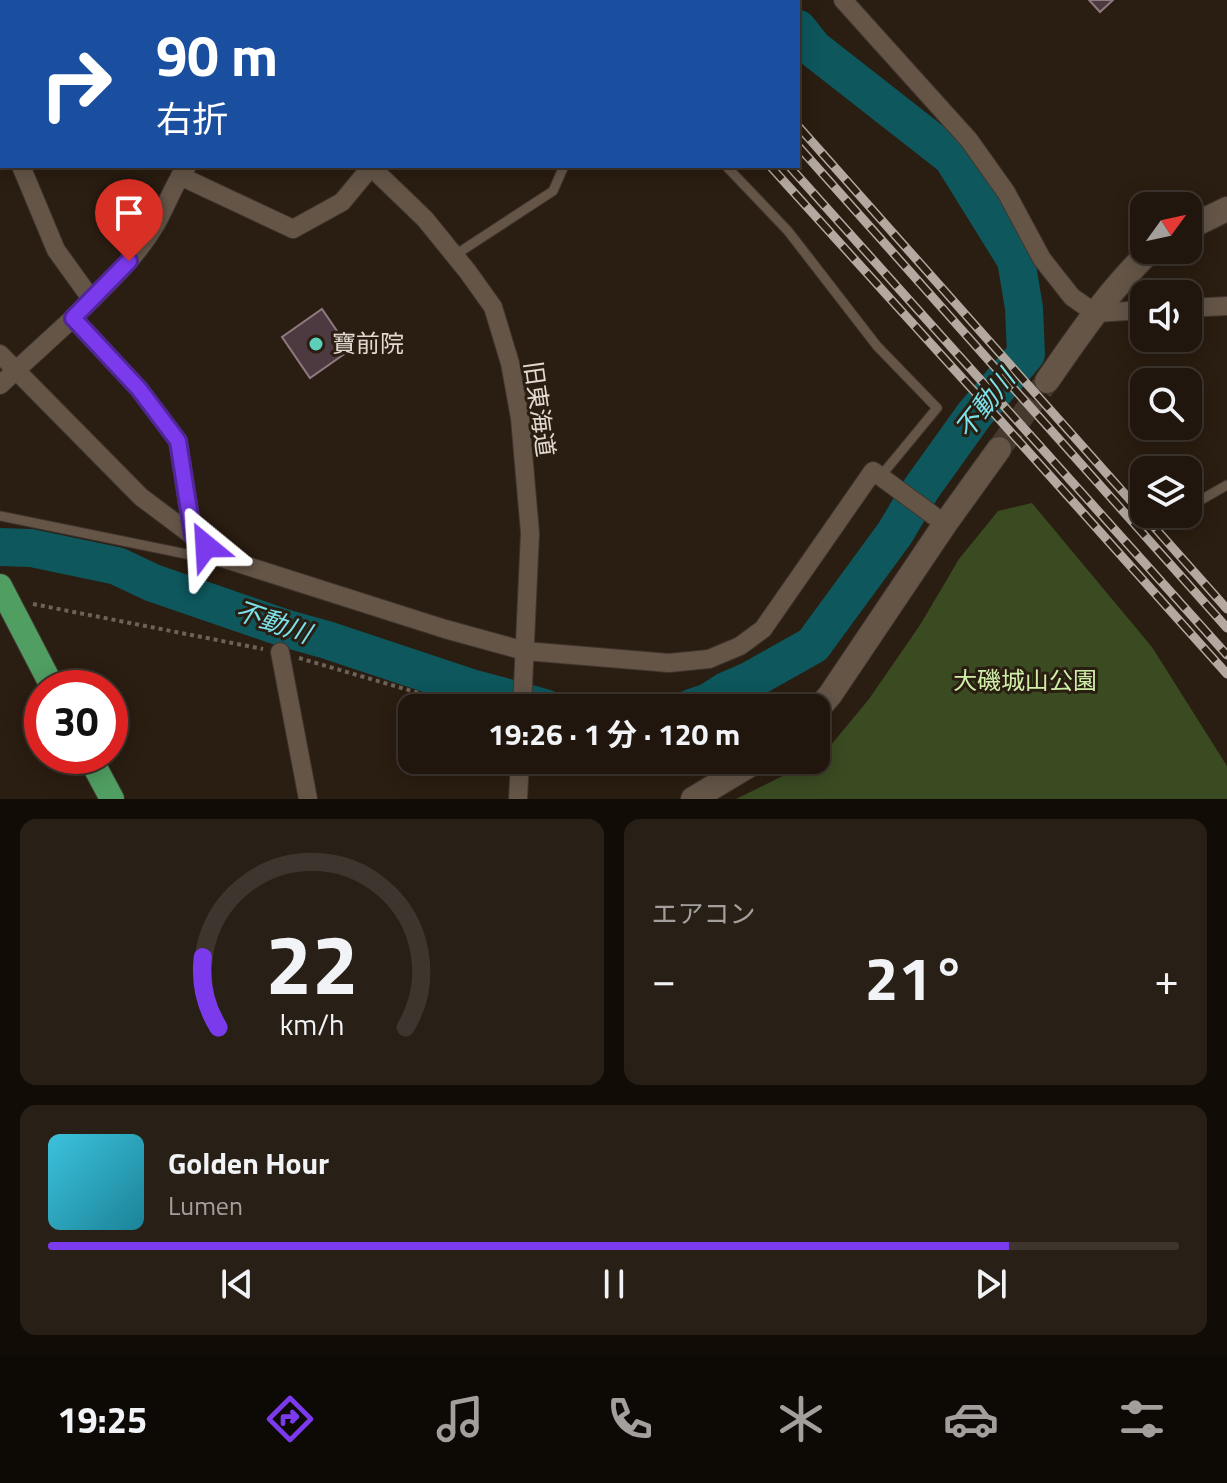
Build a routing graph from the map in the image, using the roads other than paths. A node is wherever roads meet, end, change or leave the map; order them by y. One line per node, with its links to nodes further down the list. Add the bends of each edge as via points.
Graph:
1 (843, 0): 16 (street, via 969,140 1006,192 1042,259 1072,297)
2 (22, 168): 12 (street, via 56,250)
3 (368, 168): 7 (street, via 342,202 293,229)
4 (372, 168): 10 (street, 旧東海道)
5 (563, 168): 10 (lane, via 553,191)
6 (728, 168): 23 (lane, via 788,231 877,346 937,408)
7 (184, 169): 12 (street, via 156,223)
8 (1227, 209): 9 (street)
9 (1202, 221)
10 (455, 255): 32 (street, 旧東海道, via 493,307 520,418 530,533)
11 (1136, 264): 16 (street)
12 (92, 300): 17 (street)
13 (1227, 306): 14 (street)
14 (1202, 307)
15 (1130, 311): 16 (street)
16 (1095, 313): 20 (street)
17 (73, 318): 19 (street); 28 (street, via 139,389 178,441)
18 (0, 354): 19 (street)
19 (17, 371): 21 (street); 28 (street, via 141,497)
20 (1047, 381)
21 (0, 385)
22 (999, 449): 27 (street)
23 (880, 477): 27 (street); 32 (street, via 873,471 763,629 740,646 709,659 669,663)
24 (1227, 485): 25 (lane)
25 (1202, 499)
26 (0, 516): 29 (lane)
27 (940, 521): 35 (street)
28 (193, 536): 29 (street)
29 (219, 557): 32 (street, via 445,629)
30 (3, 592): 33 (highway)
31 (280, 652): 40 (street)
32 (524, 660): 34 (street, 旧東海道)
33 (44, 670)
34 (523, 694)
35 (830, 695)
36 (99, 774): 39 (highway)
37 (519, 774): 41 (street)
38 (735, 774): 42 (street)
39 (112, 799)
40 (308, 799)
41 (518, 799)
42 (693, 799)

